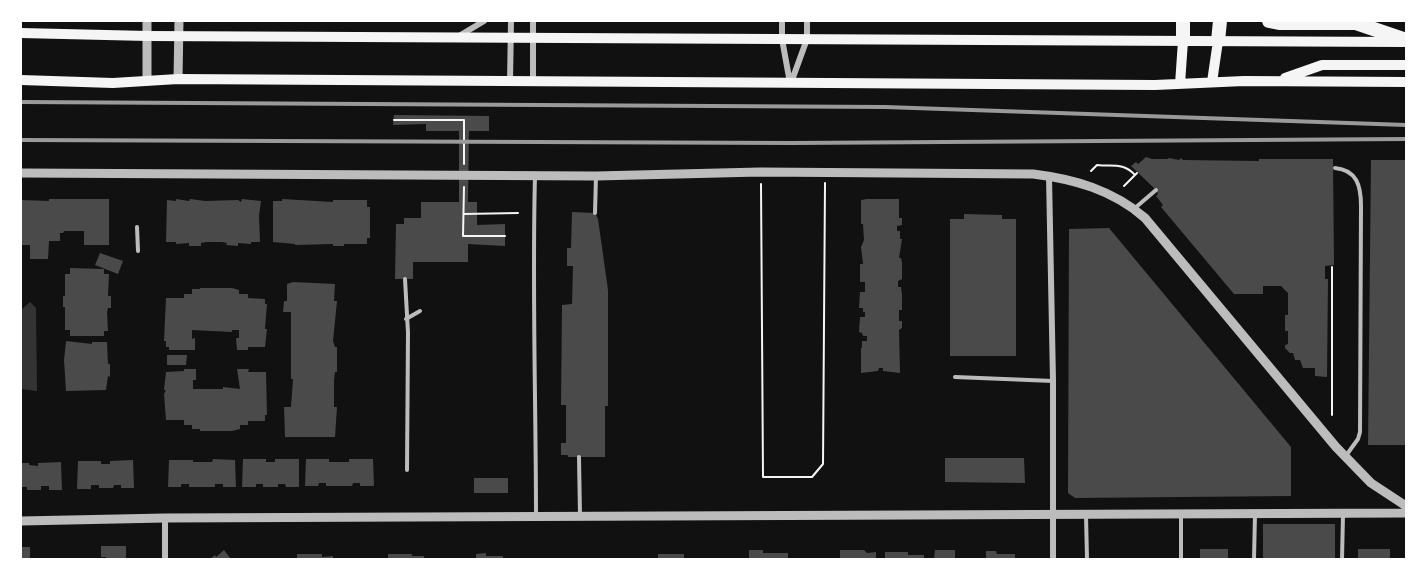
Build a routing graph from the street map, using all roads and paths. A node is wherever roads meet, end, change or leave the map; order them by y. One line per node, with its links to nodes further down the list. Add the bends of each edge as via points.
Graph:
1 (147, 21): 15 (street)
2 (179, 21): 14 (street)
3 (484, 21): 16 (street)
4 (511, 21): 17 (street)
5 (533, 21): 18 (street)
6 (782, 21): 19 (street)
7 (807, 21): 20 (street)
8 (1183, 21): 21 (highway)
9 (1220, 21): 22 (highway)
10 (1269, 21): 23 (highway, via 1356,23)
11 (21, 25): 13 (main road)
12 (21, 33): 13 (main road)
13 (36, 34): 15 (main road)
14 (179, 35): 15 (main road); 16 (main road); 25 (street)
15 (148, 36): 27 (street)
16 (456, 37): 17 (main road)
17 (510, 38): 18 (main road); 29 (street)
18 (533, 38): 19 (main road); 30 (street)
19 (782, 39): 20 (main road); 33 (street)
20 (807, 39): 21 (main road); 33 (street)
21 (1183, 41): 22 (main road); 34 (main road)
22 (1218, 41): 23 (main road); 31 (main road)
23 (1406, 41)
24 (1406, 65): 28 (main road, via 1322,65)
25 (178, 79): 27 (main road); 29 (main road)
26 (21, 80): 27 (main road)
27 (147, 81)
28 (1276, 81): 31 (main road); 32 (main road)
29 (510, 82): 30 (main road)
30 (533, 82): 33 (main road)
31 (1212, 82): 34 (main road)
32 (1406, 82)
33 (791, 84): 34 (main road)
34 (1179, 84)
35 (394, 120): 36 (path, via 464,120)
36 (464, 167)
37 (1335, 168): 63 (lane, via 1355,177 1361,206 1360,432)
38 (1091, 171): 46 (path, via 1097,165 1128,168 1136,174)
39 (760, 172): 41 (street); 41 (path, via 764,477 812,477 822,464); 43 (street)
40 (21, 173): 42 (street)
41 (825, 173): 44 (street)
42 (535, 175): 43 (street); 74 (lane)
43 (596, 176): 50 (lane)
44 (1049, 176): 48 (street, via 1101,190); 60 (street)
45 (464, 179): 51 (path)
46 (1124, 186)
47 (1156, 190): 48 (lane)
48 (1134, 209): 63 (street, via 1152,225)
49 (518, 213): 51 (path)
50 (595, 213)
51 (463, 214): 53 (path, via 464,236)
52 (137, 227): 54 (lane)
53 (505, 236)
54 (138, 251)
55 (1332, 267): 61 (path)
56 (405, 279): 58 (lane)
57 (420, 311): 58 (lane)
58 (406, 319): 64 (lane)
59 (956, 378): 60 (lane)
60 (1053, 381): 71 (street)
61 (1332, 415)
62 (579, 457): 72 (lane)
63 (1345, 457): 65 (street, via 1377,488)
64 (407, 470)
65 (1406, 506)
66 (1181, 513): 67 (street); 69 (street); 79 (lane)
67 (1255, 513): 70 (street); 80 (lane)
68 (1406, 513): 70 (street)
69 (1086, 514): 71 (street); 78 (lane)
70 (1343, 514): 81 (lane)
71 (1052, 515): 72 (street); 77 (street)
72 (580, 517): 74 (street)
73 (165, 518): 74 (street); 75 (street); 76 (street)
74 (536, 518)
75 (21, 521)
76 (165, 559)
77 (1053, 559)
78 (1087, 559)
79 (1181, 559)
80 (1254, 559)
81 (1342, 559)

